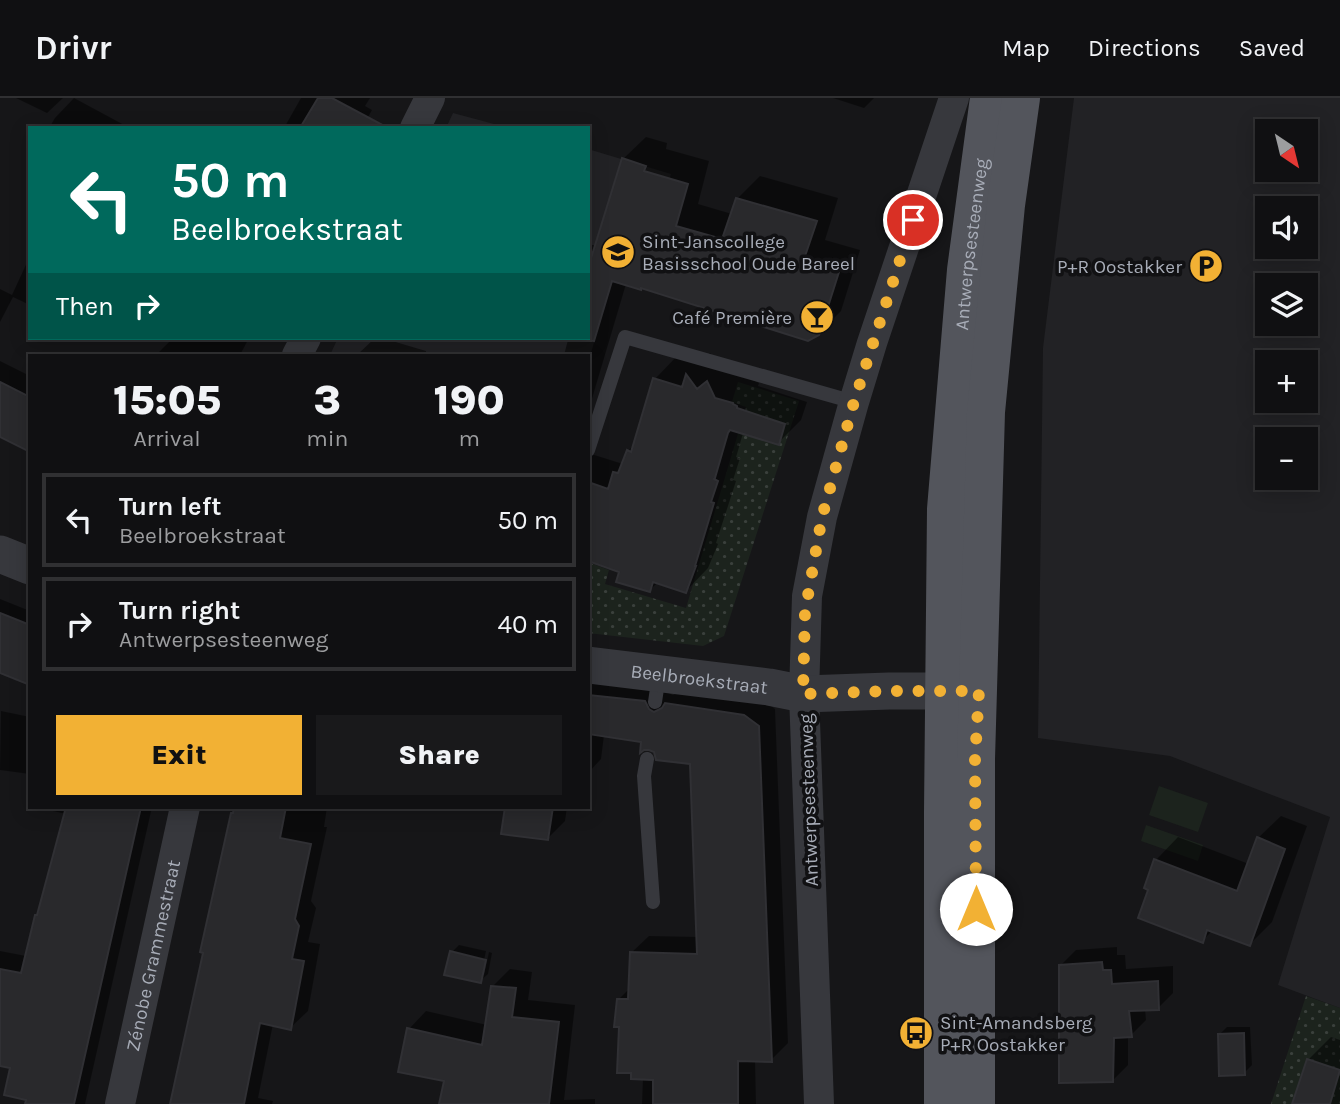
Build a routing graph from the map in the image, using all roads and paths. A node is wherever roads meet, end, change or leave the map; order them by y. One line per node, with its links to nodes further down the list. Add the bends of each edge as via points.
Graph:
1 (430, 98): 5 (street)
2 (954, 98): 6 (street, Antwerpsesteenweg)
3 (989, 98): 11 (main road, Antwerpsesteenweg, via 966,270 946,509)
4 (1021, 98): 11 (main road, Antwerpsesteenweg, via 1006,205)
5 (416, 126)
6 (854, 402): 7 (lane, via 625,337); 12 (street, Antwerpsesteenweg, via 822,517 807,596)
7 (590, 444)
8 (0, 554): 9 (street)
9 (28, 565)
10 (590, 666): 12 (street, Beelbroekstraat, via 657,688 769,687)
11 (961, 691): 12 (street, Beelbroekstraat); 18 (main road, Antwerpsesteenweg); 19 (main road, Antwerpsesteenweg, via 975,759)
12 (803, 694): 17 (street, Antwerpsesteenweg)
13 (647, 759): 15 (lane, via 644,776)
14 (185, 809): 16 (street, Zénobe Grammestraat)
15 (653, 902)
16 (120, 1104)
17 (819, 1104)
18 (943, 1104)
19 (976, 1104)

